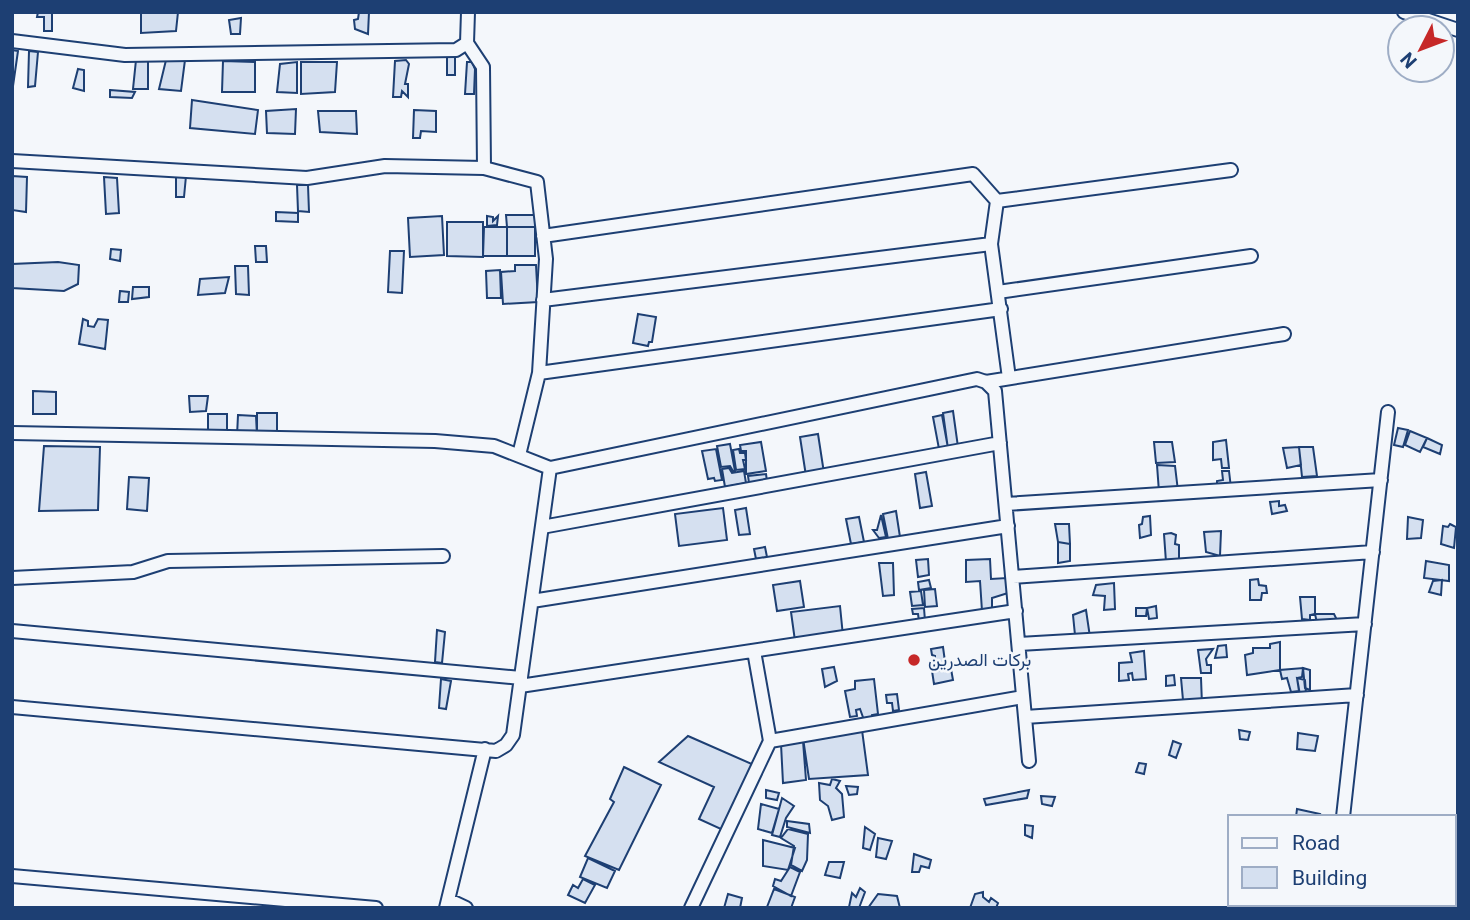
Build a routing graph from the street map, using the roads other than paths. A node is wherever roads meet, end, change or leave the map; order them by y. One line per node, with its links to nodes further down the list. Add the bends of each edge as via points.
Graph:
1 (468, 12): 5 (street)
2 (1404, 12): 3 (street)
3 (1458, 30)
4 (12, 41): 5 (street, via 125,55 456,50)
5 (467, 43): 7 (street, via 483,67)
6 (12, 161): 7 (street, via 307,178 385,166)
7 (484, 168): 10 (street, via 537,182)
8 (1231, 170): 9 (street)
9 (997, 201): 10 (street, via 973,174); 11 (street)
10 (543, 236): 14 (street)
11 (990, 244): 13 (street); 14 (street)
12 (1251, 256): 13 (street)
13 (998, 292): 15 (street)
14 (543, 300): 17 (street)
15 (1001, 309): 17 (street); 18 (street)
16 (1284, 334): 18 (street)
17 (539, 373): 23 (street)
18 (1009, 378): 19 (street)
19 (986, 382): 22 (street, via 995,391); 24 (street, via 977,379)
20 (1388, 412): 25 (street)
21 (12, 433): 23 (street, via 435,442 494,446)
22 (1000, 443): 26 (street); 28 (street)
23 (519, 455): 24 (street)
24 (550, 468): 28 (street)
25 (1381, 480): 26 (street); 29 (street)
26 (1006, 504): 27 (street)
27 (1008, 526): 31 (street); 33 (street)
28 (542, 527): 33 (street)
29 (1373, 552): 31 (street); 35 (street)
30 (443, 556): 32 (street, via 168,561 133,572)
31 (1013, 577): 34 (street)
32 (12, 578)
33 (532, 601): 39 (street)
34 (1016, 611): 37 (street); 38 (street)
35 (1365, 624): 37 (street); 40 (street)
36 (12, 631): 39 (street)
37 (1019, 644): 41 (street)
38 (754, 651): 39 (street); 44 (street)
39 (520, 682): 45 (street, via 513,735 496,751)
40 (1357, 695): 43 (street); 47 (street)
41 (1023, 697): 43 (street); 44 (street)
42 (12, 706): 45 (street)
43 (1025, 717): 46 (street)
44 (770, 741): 52 (street)
45 (485, 749): 49 (street)
46 (1029, 761)
47 (1343, 815)
48 (12, 876): 50 (street)
49 (447, 904): 51 (street)
50 (376, 908)
51 (466, 908)
52 (691, 908)

